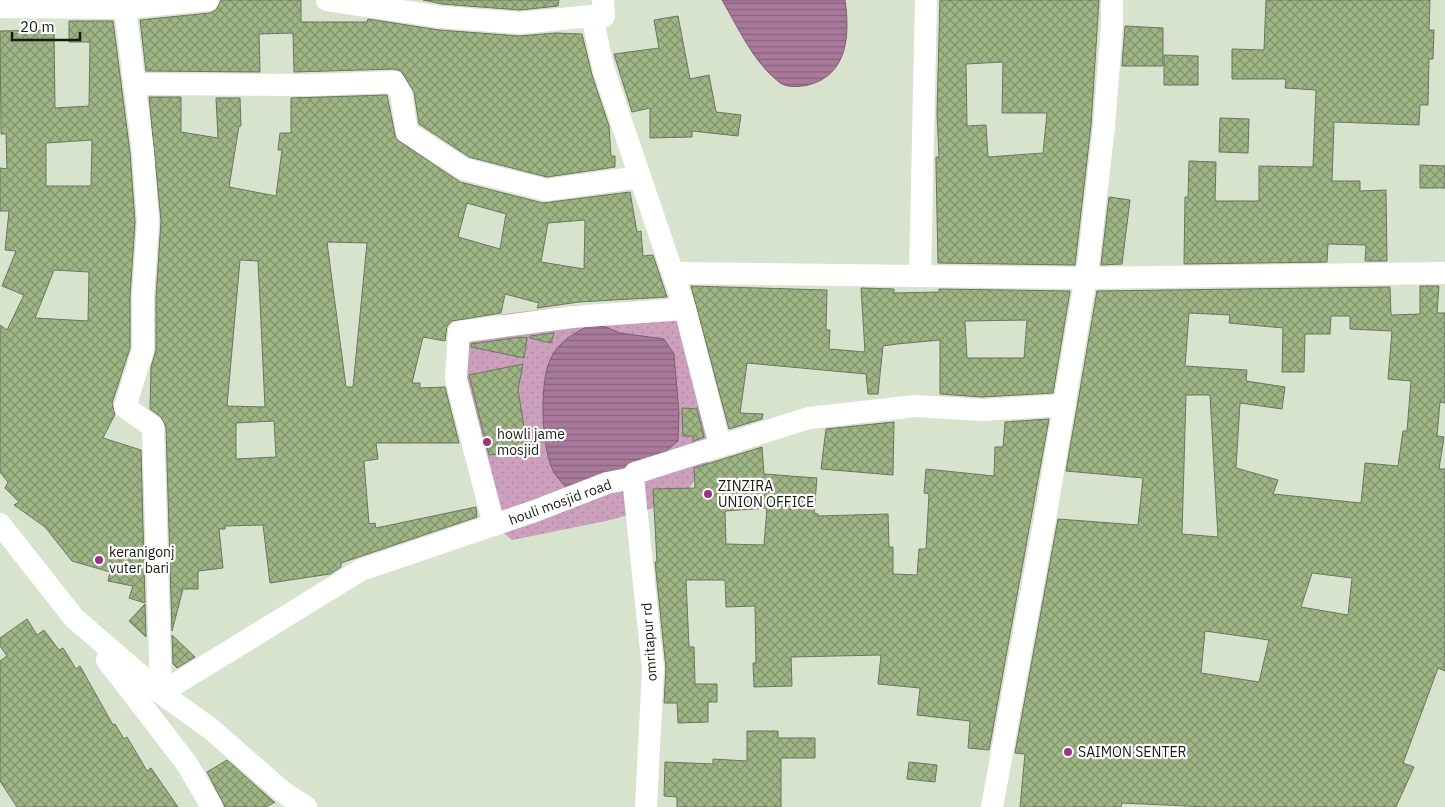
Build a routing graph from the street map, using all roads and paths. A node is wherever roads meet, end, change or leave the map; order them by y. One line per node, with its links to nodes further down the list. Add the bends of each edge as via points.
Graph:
1 (208, 0): 5 (street)
2 (327, 0): 7 (street, via 520,23)
3 (926, 0): 12 (street)
4 (1112, 0): 13 (street, via 1104,126)
5 (124, 4): 6 (street); 8 (street)
6 (0, 7)
7 (598, 8): 9 (street, via 604,70)
8 (134, 84): 9 (street, via 394,82 401,94 407,132 464,169 546,190); 21 (street, via 148,222 143,350 124,407 153,428)
9 (640, 177): 10 (street)
10 (674, 273): 12 (street); 14 (street)
11 (1445, 274): 13 (street)
12 (920, 276): 13 (street)
13 (1086, 278): 15 (street)
14 (685, 309): 16 (street); 18 (street, via 572,317 459,332 456,379)
15 (1065, 405): 16 (street, via 982,410 915,406 809,418); 26 (street)
16 (720, 446): 17 (street, houli mosjid road, via 635,473)
17 (633, 478): 18 (street, houli mosjid road, via 590,489); 25 (street, omritapur rd, via 653,669)
18 (494, 525): 21 (street, houli mosjid road, via 361,570)
19 (3, 531): 20 (street)
20 (74, 618): 21 (street); 23 (street, via 187,764)
21 (162, 693): 22 (street, via 211,729)
22 (291, 800): 24 (street)
23 (212, 807)
24 (306, 807)
25 (646, 807)
26 (992, 807)

